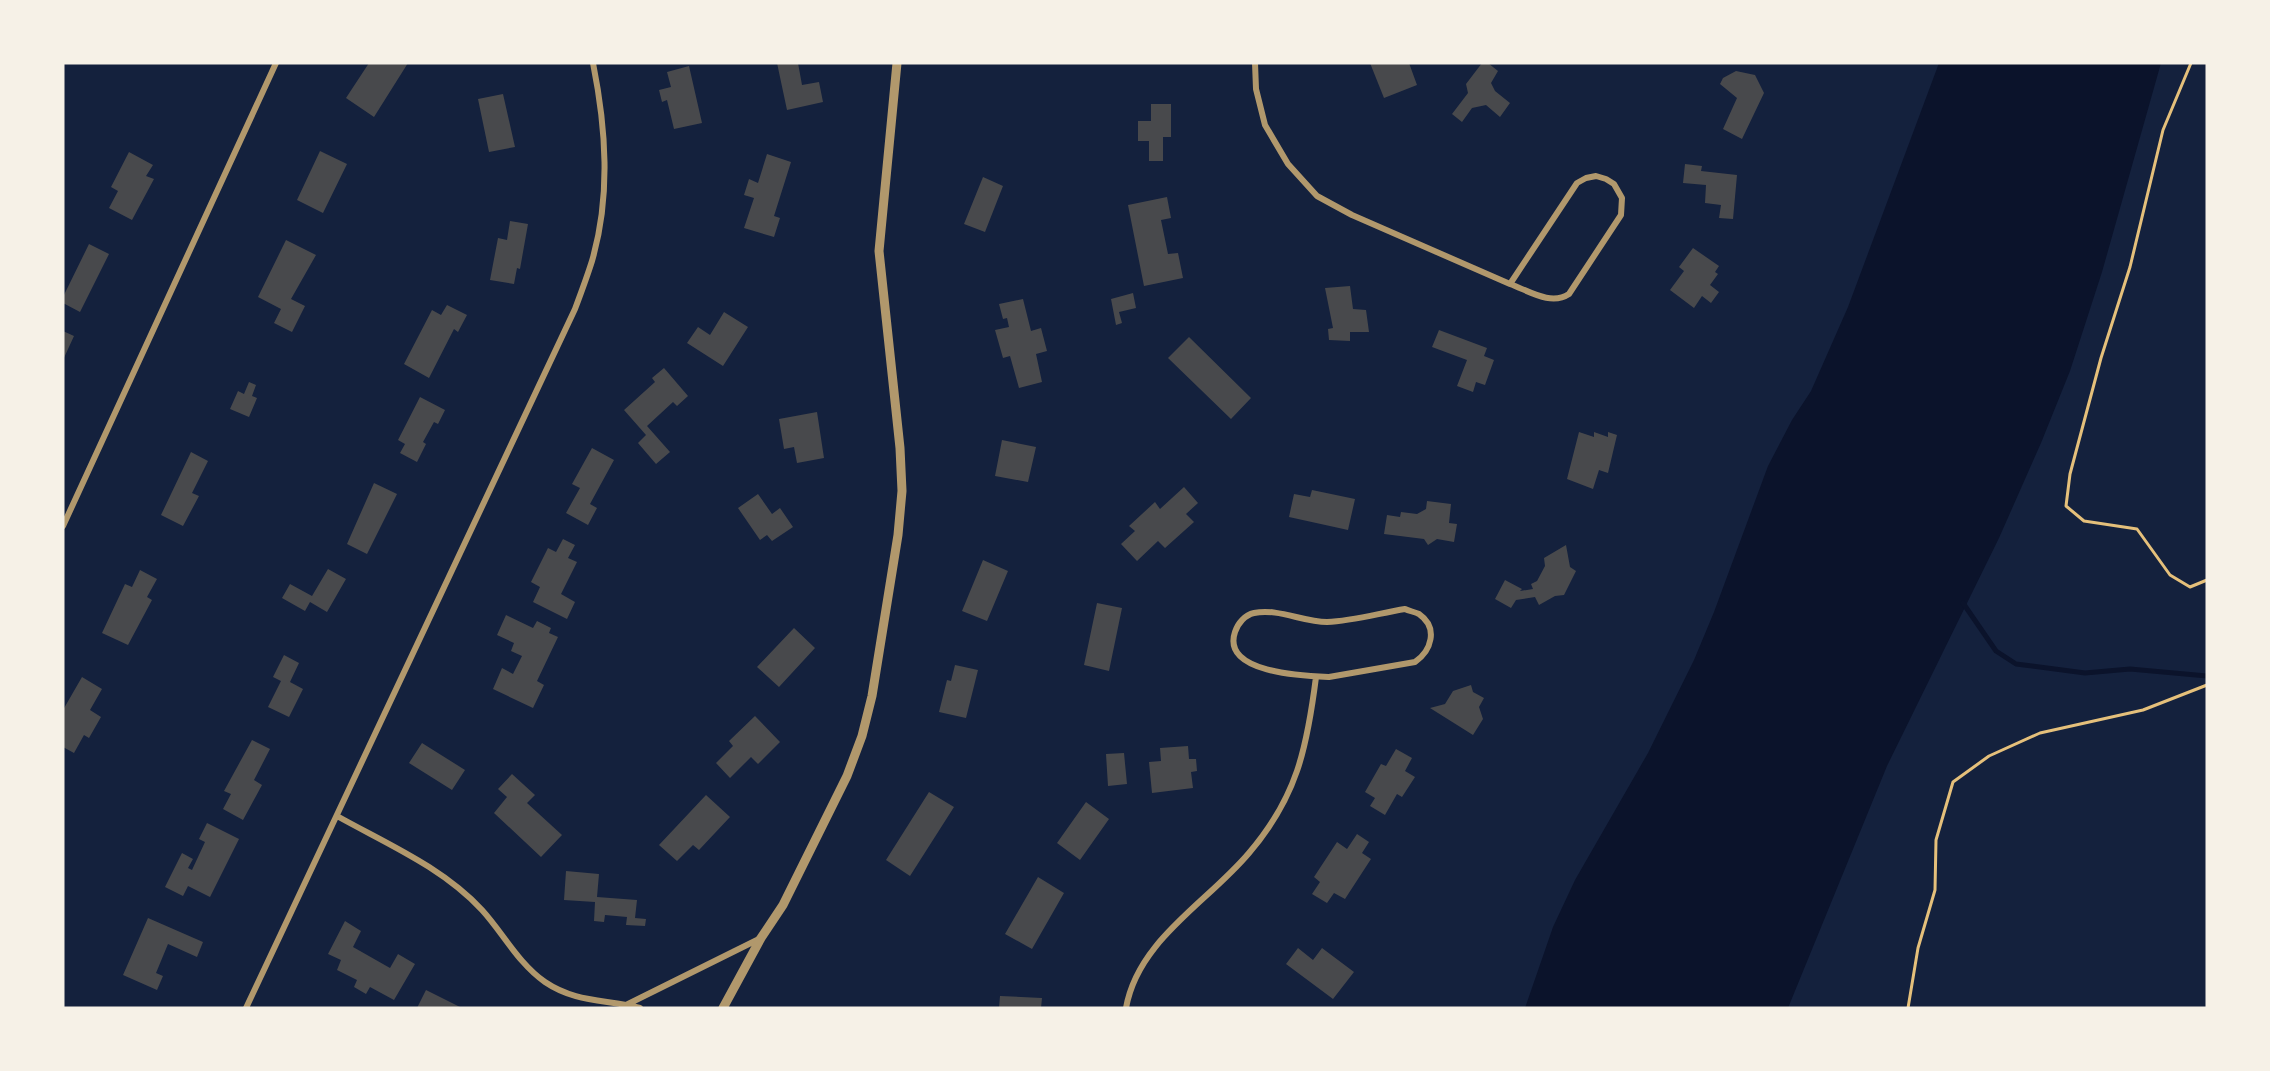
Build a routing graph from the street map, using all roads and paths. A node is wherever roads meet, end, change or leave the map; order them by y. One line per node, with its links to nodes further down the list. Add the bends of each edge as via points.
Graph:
1 (276, 63): 7 (street)
2 (593, 63): 11 (street, via 605,155 603,201 592,259 575,309)
3 (897, 63): 12 (street, via 879,251 900,448 898,535 862,736 806,859)
4 (1255, 63): 6 (street, via 1256,89 1266,125 1288,164 1317,196)
5 (2191, 63): 8 (path, via 2163,130 2130,267 2070,474 2066,506 2084,521 2137,529 2170,575 2190,587)
6 (1510, 284): 6 (street, via 1577,183 1596,176 1614,184 1622,198 1621,215 1569,294 1551,300)
7 (63, 526)
8 (2207, 579)
9 (1316, 677): 9 (street, via 1415,662 1429,648 1429,626 1419,614 1405,609 1326,622 1263,612 1240,622 1234,633 1234,647 1241,659 1256,667); 17 (street, via 1304,753 1279,813 1249,854 1151,951 1138,971)
10 (2207, 686): 18 (path, via 2143,710 2040,733 1989,756 1953,782 1936,840 1935,890 1918,948)
11 (337, 816): 13 (street, via 453,883 545,982 567,994); 14 (street)
12 (761, 938): 13 (street); 16 (street)
13 (627, 1005): 15 (street)
14 (246, 1008)
15 (640, 1008)
16 (723, 1008)
17 (1125, 1008)
18 (1908, 1008)

